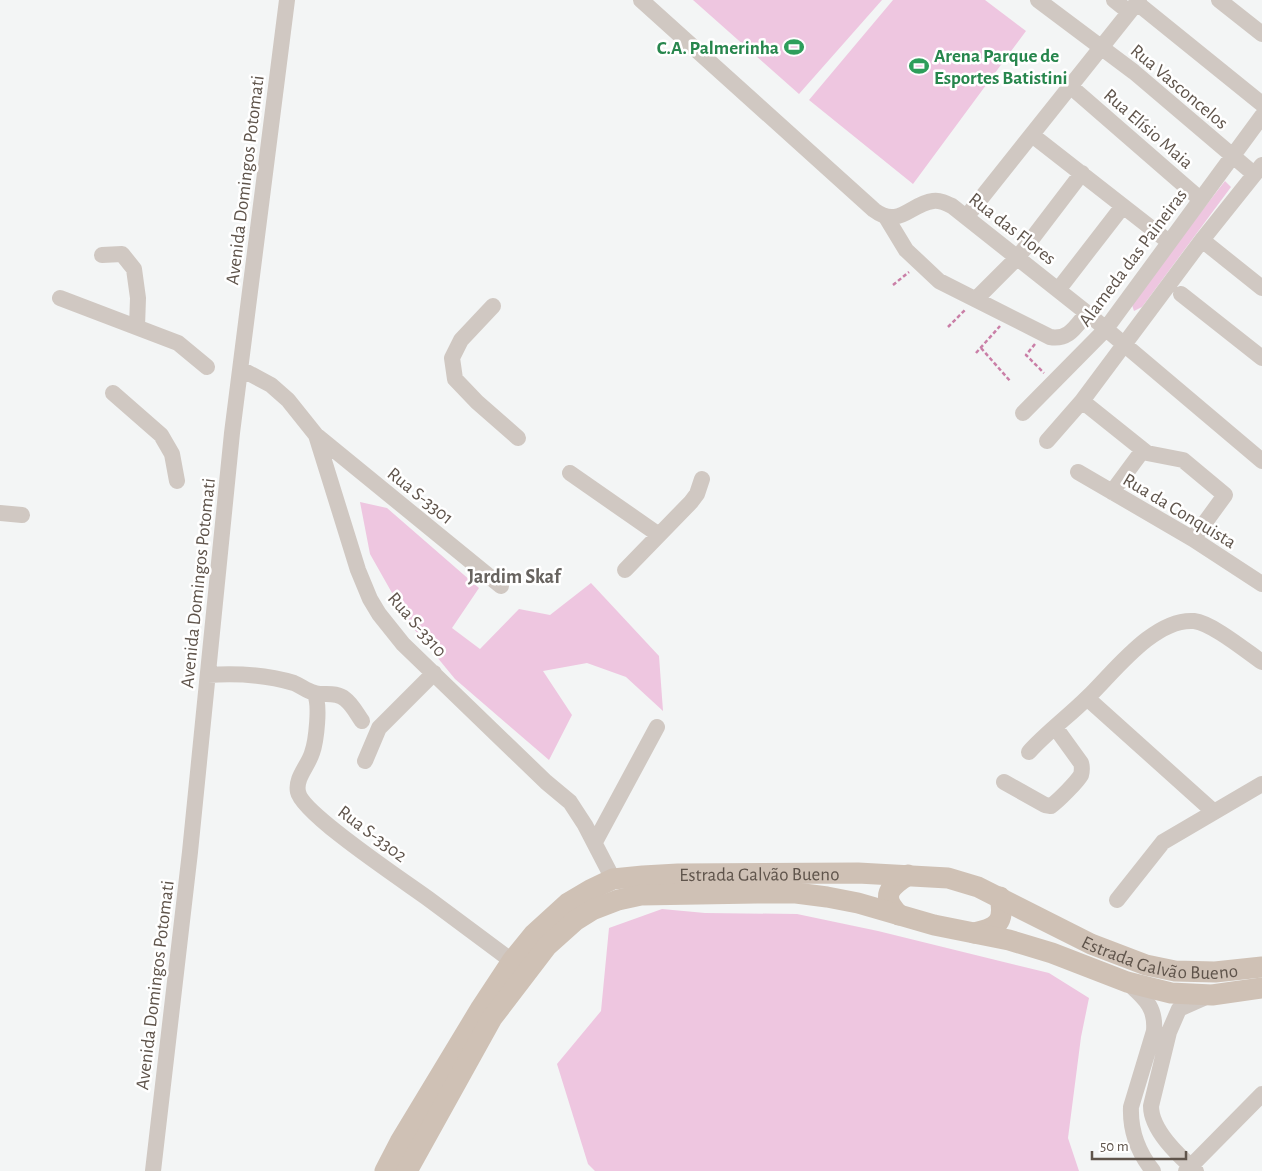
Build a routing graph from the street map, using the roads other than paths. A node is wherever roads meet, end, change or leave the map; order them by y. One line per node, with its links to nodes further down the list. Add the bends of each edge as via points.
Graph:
1 (287, 0): 36 (street, Avenida Domingos Potomati)
2 (641, 0): 19 (street, via 874,210)
3 (1038, 0): 8 (street, Rua Vasconcelos)
4 (1114, 0): 6 (street)
5 (1219, 0): 7 (street)
6 (1135, 5): 8 (street); 10 (street)
7 (1262, 34)
8 (1102, 48): 9 (street); 13 (street, Rua Vasconcelos)
9 (1070, 86): 12 (street); 16 (street, Rua Elísio Maia)
10 (1262, 104)
11 (1262, 116): 13 (street, Alameda das Paineiras)
12 (1032, 135): 15 (street); 18 (street)
13 (1232, 155): 14 (street, Rua Vasconcelos); 16 (street, Alameda das Paineiras)
14 (1258, 169): 20 (street)
15 (1082, 173): 17 (street); 23 (street)
16 (1200, 199): 21 (street, Alameda das Paineiras)
17 (1123, 206): 21 (street); 25 (street)
18 (966, 216): 19 (street, Rua das Flores, via 952,206 935,201 900,216); 23 (street, Rua das Flores)
19 (886, 217): 28 (street, via 900,241 920,264 939,281)
20 (1202, 240): 24 (street); 33 (street)
21 (1169, 242): 32 (street, Alameda das Paineiras)
22 (102, 255): 31 (street, via 122,254 134,269)
23 (1018, 257): 25 (street, Rua das Flores); 28 (street)
24 (1262, 288)
25 (1058, 290): 30 (street, Rua das Flores)
26 (1181, 294): 34 (street)
27 (60, 298): 31 (street)
28 (976, 298): 30 (street, via 1057,338 1069,334)
29 (493, 306): 41 (street, via 462,340 452,358 455,378)
30 (1086, 313): 32 (street, Rua das Flores)
31 (138, 327): 35 (street, via 178,342)
32 (1105, 330): 33 (street, Rua das Flores); 39 (street, Alameda das Paineiras)
33 (1124, 346): 38 (street); 44 (street, Rua das Flores)
34 (1262, 358)
35 (207, 367)
36 (241, 369): 40 (street, Rua S-3310, via 271,385 288,400); 59 (street, Avenida Domingos Potomati)
37 (113, 393): 48 (street, via 161,434 172,454)
38 (1082, 401): 42 (street); 43 (street)
39 (1023, 413)
40 (316, 435): 56 (street, Rua S-3301); 58 (street, Rua S-3310, via 345,532 370,599 403,644)
41 (518, 438)
42 (1047, 441)
43 (1143, 450): 49 (street); 53 (street, via 1156,456 1183,460 1225,495)
44 (1262, 461)
45 (1078, 472): 49 (street, Rua da Conquista)
46 (570, 473): 52 (street)
47 (702, 478): 52 (street, via 697,494)
48 (177, 481)
49 (1112, 492): 53 (street, Rua da Conquista)
50 (0, 513): 51 (street)
51 (22, 515)
52 (659, 535): 54 (street)
53 (1193, 539): 55 (street, Rua da Conquista)
54 (625, 570)
55 (1261, 582)
56 (501, 586)
57 (1262, 662): 61 (street, via 1210,626 1182,621 1151,636)
58 (434, 673): 66 (street, via 379,728); 70 (street, Rua S-3310, via 570,802)
59 (208, 675): 60 (street, via 265,677 294,683); 84 (street, Avenida Domingos Potomati)
60 (314, 694): 62 (street, via 328,693 345,698); 77 (street, Rua S-3302, via 317,702 316,733 312,755 298,781 297,789 302,801 353,845)
61 (1088, 698): 64 (street); 69 (street)
62 (362, 720)
63 (657, 727): 70 (street)
64 (1055, 727): 65 (street); 67 (street, via 1082,768 1081,775 1056,802 1045,806)
65 (1029, 752)
66 (365, 761)
67 (1004, 782)
68 (1262, 784): 69 (street)
69 (1214, 812): 74 (street, via 1163,842)
70 (595, 842): 72 (street, Rua S-3310)
71 (908, 875): 72 (main road, Estrada Galvão Bueno, via 678,874); 73 (main road, Estrada Galvão Bueno, via 948,878); 75 (main road, via 888,892 892,908)
72 (613, 880): 77 (main road, Estrada Galvão Bueno, via 568,903 534,934)
73 (1000, 898): 76 (main road, via 1000,920 988,930); 78 (main road, Estrada Galvão Bueno, via 1090,944 1146,966 1215,972)
74 (1117, 900)
75 (899, 916): 76 (main road, Estrada Galvão Bueno); 86 (main road, Estrada Galvão Bueno, via 858,903 796,893 758,892 641,895 592,910 547,946 492,1018)
76 (974, 933): 79 (main road, Estrada Galvão Bueno, via 1052,953)
77 (512, 961): 85 (main road, Estrada Galvão Bueno, via 445,1066)
78 (1262, 967)
79 (1127, 982): 81 (main road, Estrada Galvão Bueno, via 1171,993); 87 (street, via 1150,1004 1155,1020 1131,1108 1135,1140)
80 (1262, 988): 81 (main road, Estrada Galvão Bueno)
81 (1212, 995): 83 (street, via 1179,1009 1169,1032 1151,1106 1155,1124)
82 (1261, 1098): 83 (street)
83 (1191, 1170)
84 (153, 1171)
85 (385, 1171)
86 (407, 1171)
87 (1153, 1171)

